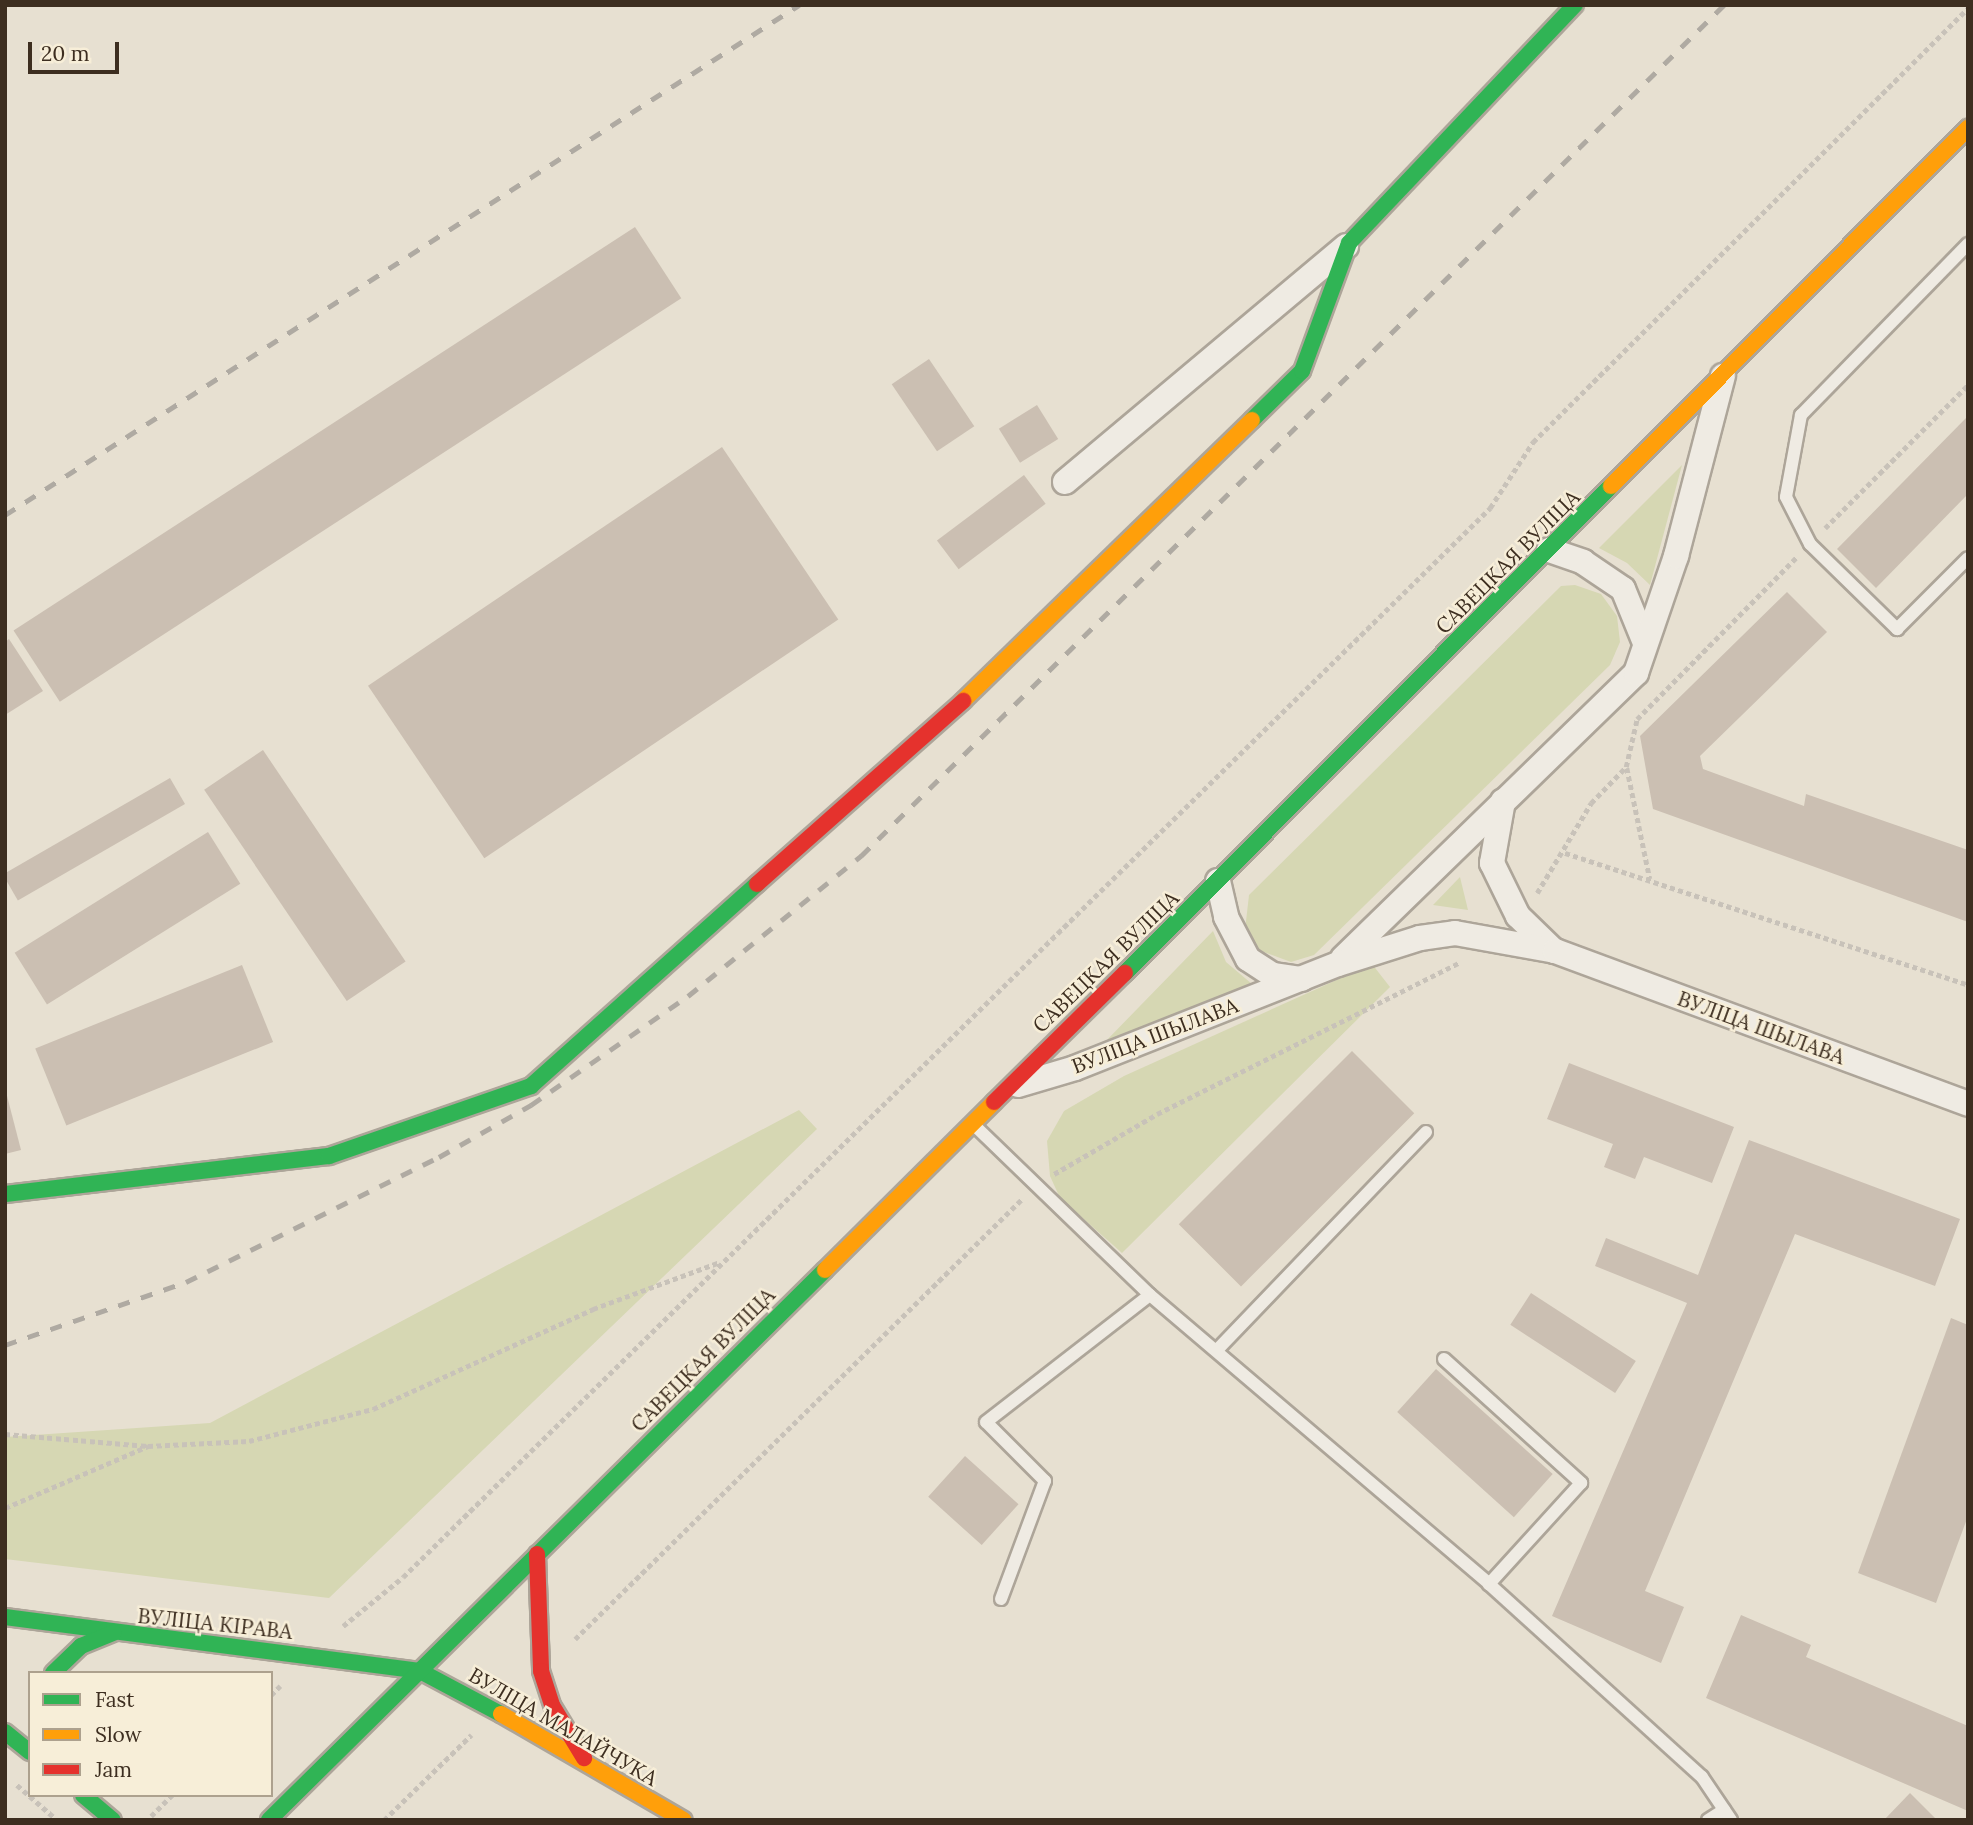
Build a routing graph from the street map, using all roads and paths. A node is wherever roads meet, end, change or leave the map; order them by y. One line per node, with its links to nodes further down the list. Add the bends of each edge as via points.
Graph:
1 (1575, 5): 4 (main road)
2 (1968, 8): 31 (path, via 1533,442 1490,508)
3 (1968, 128): 6 (main road, САВЕЦКАЯ ВУЛІЦА)
4 (1349, 243): 8 (street); 29 (main road, via 1302,371 992,675 531,1086 329,1156)
5 (1968, 244): 9 (lane, via 1801,415 1786,497)
6 (1723, 376): 10 (main road, САВЕЦКАЯ ВУЛІЦА); 12 (street, ВУЛІЦА ШЫЛАВА, via 1676,556)
7 (1968, 385): 9 (path)
8 (1065, 482)
9 (1810, 544): 11 (lane, via 1897,629); 13 (path, via 1637,719)
10 (1549, 550): 12 (street, via 1583,562 1623,589); 17 (main road, САВЕЦКАЯ ВУЛІЦА)
11 (1968, 558)
12 (1645, 643): 14 (street, ВУЛІЦА ШЫЛАВА, via 1636,673)
13 (1626, 767): 15 (path, via 1591,803); 16 (path)
14 (1503, 801): 19 (street, ВУЛІЦА ШЫЛАВА, via 1492,863 1518,916); 21 (street, ВУЛІЦА ШЫЛАВА)
15 (1565, 853): 16 (path); 18 (path)
16 (1650, 879): 23 (path)
17 (1218, 881): 22 (street, via 1226,917 1248,959 1273,975); 24 (main road, САВЕЦКАЯ ВУЛІЦА)
18 (1529, 901)
19 (1555, 951): 21 (street, ВУЛІЦА ШЫЛАВА, via 1455,933); 25 (street, ВУЛІЦА ШЫЛАВА)
20 (1474, 956): 28 (path, via 1157,1114)
21 (1338, 964): 22 (street, ВУЛІЦА ШЫЛАВА)
22 (1302, 979): 24 (street, ВУЛІЦА ШЫЛАВА, via 1075,1068)
23 (1968, 985)
24 (1007, 1088): 26 (main road, САВЕЦКАЯ ВУЛІЦА)
25 (1968, 1104)
26 (972, 1123): 32 (lane); 38 (main road, САВЕЦКАЯ ВУЛІЦА)
27 (1426, 1132): 33 (lane)
28 (1050, 1176)
29 (5, 1194)
30 (1023, 1198): 44 (path)
31 (722, 1261): 36 (path, via 593,1309 373,1409 249,1441); 43 (path, via 403,1577)
32 (1150, 1295): 33 (lane); 40 (lane, via 986,1422 1045,1481)
33 (1217, 1350): 39 (lane)
34 (1444, 1359): 39 (lane, via 1581,1483)
35 (5, 1434): 36 (path)
36 (148, 1446): 37 (path)
37 (5, 1508)
38 (537, 1554): 46 (main road, САВЕЦКАЯ ВУЛІЦА); 50 (main road, via 541,1671 554,1707)
39 (1489, 1584): 57 (lane, via 1702,1777)
40 (1001, 1599)
41 (5, 1617): 42 (main road, ВУЛІЦА КІРАВА)
42 (113, 1633): 45 (main road, via 81,1646); 46 (main road, ВУЛІЦА КІРАВА)
43 (333, 1635)
44 (572, 1642)
45 (55, 1671)
46 (420, 1671): 50 (main road, ВУЛІЦА МАЛАЙЧУКА); 61 (main road, САВЕЦКАЯ ВУЛІЦА)
47 (480, 1726): 62 (path)
48 (5, 1732): 49 (main road)
49 (28, 1750)
50 (584, 1758): 56 (main road, ВУЛІЦА МАЛАЙЧУКА)
51 (5, 1775): 52 (path)
52 (28, 1795)
53 (30, 1797): 59 (path)
54 (85, 1797): 60 (main road)
55 (170, 1797): 58 (path)
56 (647, 1799): 63 (main road); 64 (main road, ВУЛІЦА МАЛАЙЧУКА)
57 (1728, 1815): 65 (lane)
58 (151, 1816)
59 (57, 1820)
60 (113, 1820)
61 (269, 1820)
62 (384, 1820)
63 (653, 1820)
64 (684, 1820)
65 (1708, 1820)

